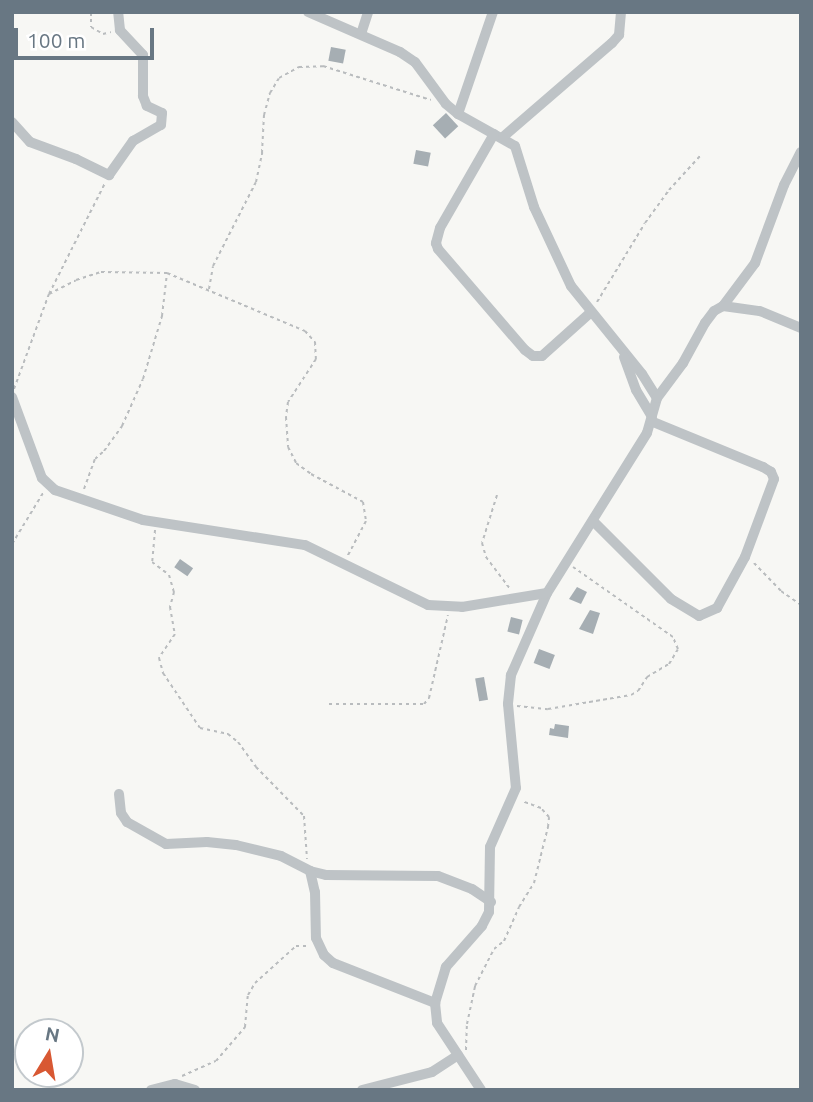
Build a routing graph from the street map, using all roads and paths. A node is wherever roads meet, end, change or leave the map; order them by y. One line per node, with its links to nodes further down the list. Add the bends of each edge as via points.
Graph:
1 (91, 12): 7 (path, via 95,31)
2 (118, 12): 7 (street)
3 (307, 12): 8 (street)
4 (369, 12): 8 (street)
5 (493, 12): 10 (street)
6 (621, 12): 12 (street, via 619,35 612,43)
7 (120, 30): 15 (street, via 143,55 144,102 164,118 157,128 133,141)
8 (361, 34): 9 (street, via 415,62)
9 (446, 104): 10 (street); 17 (path, via 323,66 299,67 279,78 264,115 256,182 213,266)
10 (458, 114): 12 (street)
11 (12, 122): 15 (street, via 30,142)
12 (498, 135): 20 (street, via 515,146 521,157 549,242 579,299); 20 (street, via 440,228 438,249 533,356 542,356)
13 (801, 152): 19 (street, via 755,264)
14 (701, 155): 20 (path, via 645,223)
15 (110, 175): 18 (path)
16 (167, 273): 17 (path); 18 (path, via 101,272); 28 (path, via 162,316 143,379 122,426 94,459)
17 (209, 290): 34 (path, via 291,323 315,342 311,371 288,402 288,447 296,463 311,474 363,502 366,520)
18 (50, 294): 23 (path)
19 (723, 306): 21 (street, via 760,311); 24 (street, via 705,323)
20 (591, 312): 22 (street)
21 (801, 328)
22 (622, 351): 24 (street); 25 (street)
23 (12, 395): 26 (street)
24 (657, 398): 25 (street)
25 (652, 419): 29 (street); 32 (street, via 771,472 771,489)
26 (47, 486): 28 (street); 31 (path)
27 (497, 495): 36 (path, via 482,543 486,557)
28 (82, 497): 30 (street)
29 (593, 521): 32 (street, via 671,599 699,616 717,608); 33 (street)
30 (156, 523): 34 (street, via 305,545); 43 (path, via 152,562 169,575 174,592 170,607 175,634 159,658 163,673 200,728 228,734 238,742 304,816)
31 (12, 544)
32 (745, 557): 37 (path)
33 (566, 563): 35 (street); 40 (path, via 673,637 678,649 675,657 631,695 548,709)
34 (343, 564): 38 (street, via 428,605)
35 (547, 593): 36 (street); 40 (street, via 517,655)
36 (518, 600): 38 (street)
37 (801, 605)
38 (451, 608): 39 (path, via 424,704)
39 (329, 704)
40 (508, 704): 42 (street)
41 (118, 794): 43 (street, via 127,822 166,844 236,845 290,859)
42 (514, 797): 44 (street, via 489,847); 48 (path, via 541,808 549,817 548,827 534,883 474,986 467,1024)
43 (310, 871): 44 (street, via 336,876 438,876); 45 (street)
44 (491, 902): 46 (street, via 482,926 446,967)
45 (320, 949): 46 (street, via 332,963); 49 (path, via 296,946 262,975 248,995 245,1027 216,1061)
46 (435, 1003): 47 (street, via 437,1023)
47 (458, 1055): 48 (street); 52 (street, via 432,1072)
48 (470, 1068): 53 (street)
49 (175, 1084): 50 (street); 51 (street)
50 (151, 1090)
51 (195, 1090)
52 (362, 1090)
53 (481, 1090)

